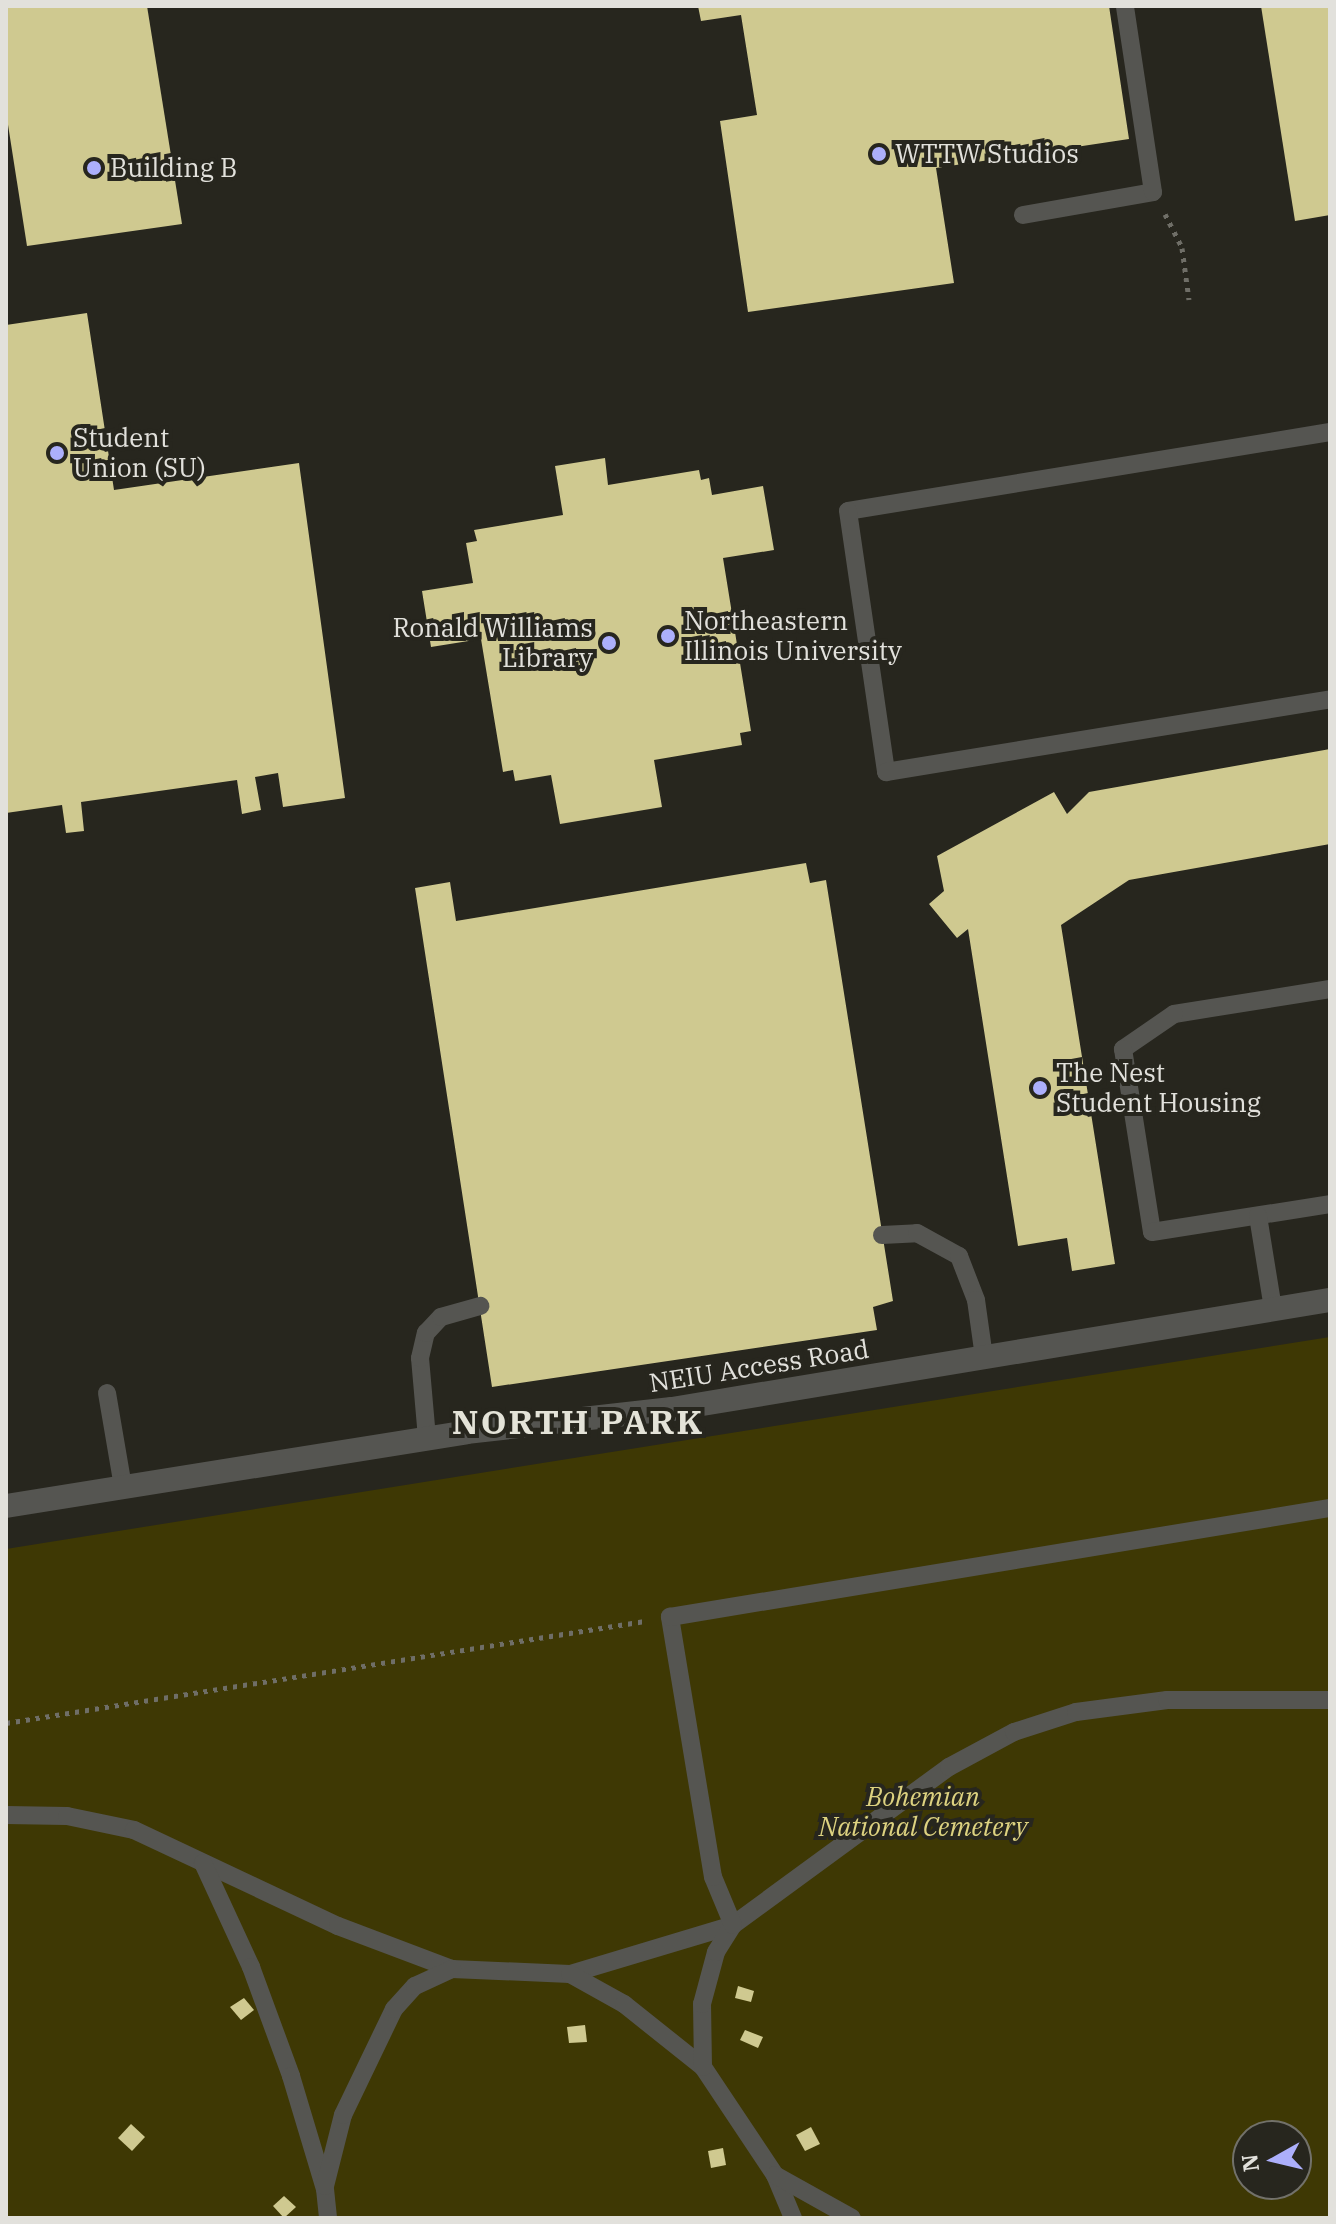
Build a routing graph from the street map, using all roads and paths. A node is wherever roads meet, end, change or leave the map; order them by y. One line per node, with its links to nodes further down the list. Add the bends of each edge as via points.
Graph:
1 (1125, 6): 2 (lane)
2 (1153, 192): 3 (lane); 4 (path, via 1182,248)
3 (1023, 215)
4 (1189, 300)
5 (1330, 432): 6 (lane, via 848,511 886,772)
6 (1330, 699)
7 (1330, 989): 9 (lane, via 1174,1014 1123,1049 1152,1232)
8 (1330, 1204): 9 (lane)
9 (1258, 1216): 13 (lane)
10 (882, 1235): 14 (lane, via 917,1233 959,1256 976,1300)
11 (1330, 1300): 13 (street, NEIU Access Road)
12 (480, 1306): 16 (lane, via 441,1317 426,1333 420,1358)
13 (1273, 1309): 14 (street, NEIU Access Road)
14 (984, 1357): 16 (street, NEIU Access Road, via 672,1409)
15 (107, 1393): 17 (lane)
16 (427, 1438): 17 (street, NEIU Access Road)
17 (123, 1487): 18 (street, NEIU Access Road)
18 (6, 1506)
19 (1330, 1508): 20 (lane)
20 (670, 1617): 22 (path); 25 (lane, via 713,1877)
21 (1330, 1700): 25 (lane, via 1167,1700 1076,1712 1014,1732 949,1767)
22 (6, 1723)
23 (6, 1815): 24 (lane, via 67,1816 134,1830)
24 (203, 1863): 26 (lane, via 338,1926); 30 (lane, via 251,1967)
25 (733, 1925): 27 (lane); 28 (lane, via 716,1952 702,2004)
26 (452, 1969): 27 (lane); 30 (lane, via 415,1986 387,2020 343,2115)
27 (570, 1974): 28 (lane, via 624,2004)
28 (703, 2067): 29 (lane)
29 (775, 2175): 32 (lane); 33 (lane)
30 (325, 2189): 31 (lane)
31 (328, 2218)
32 (793, 2218)
33 (852, 2218)

